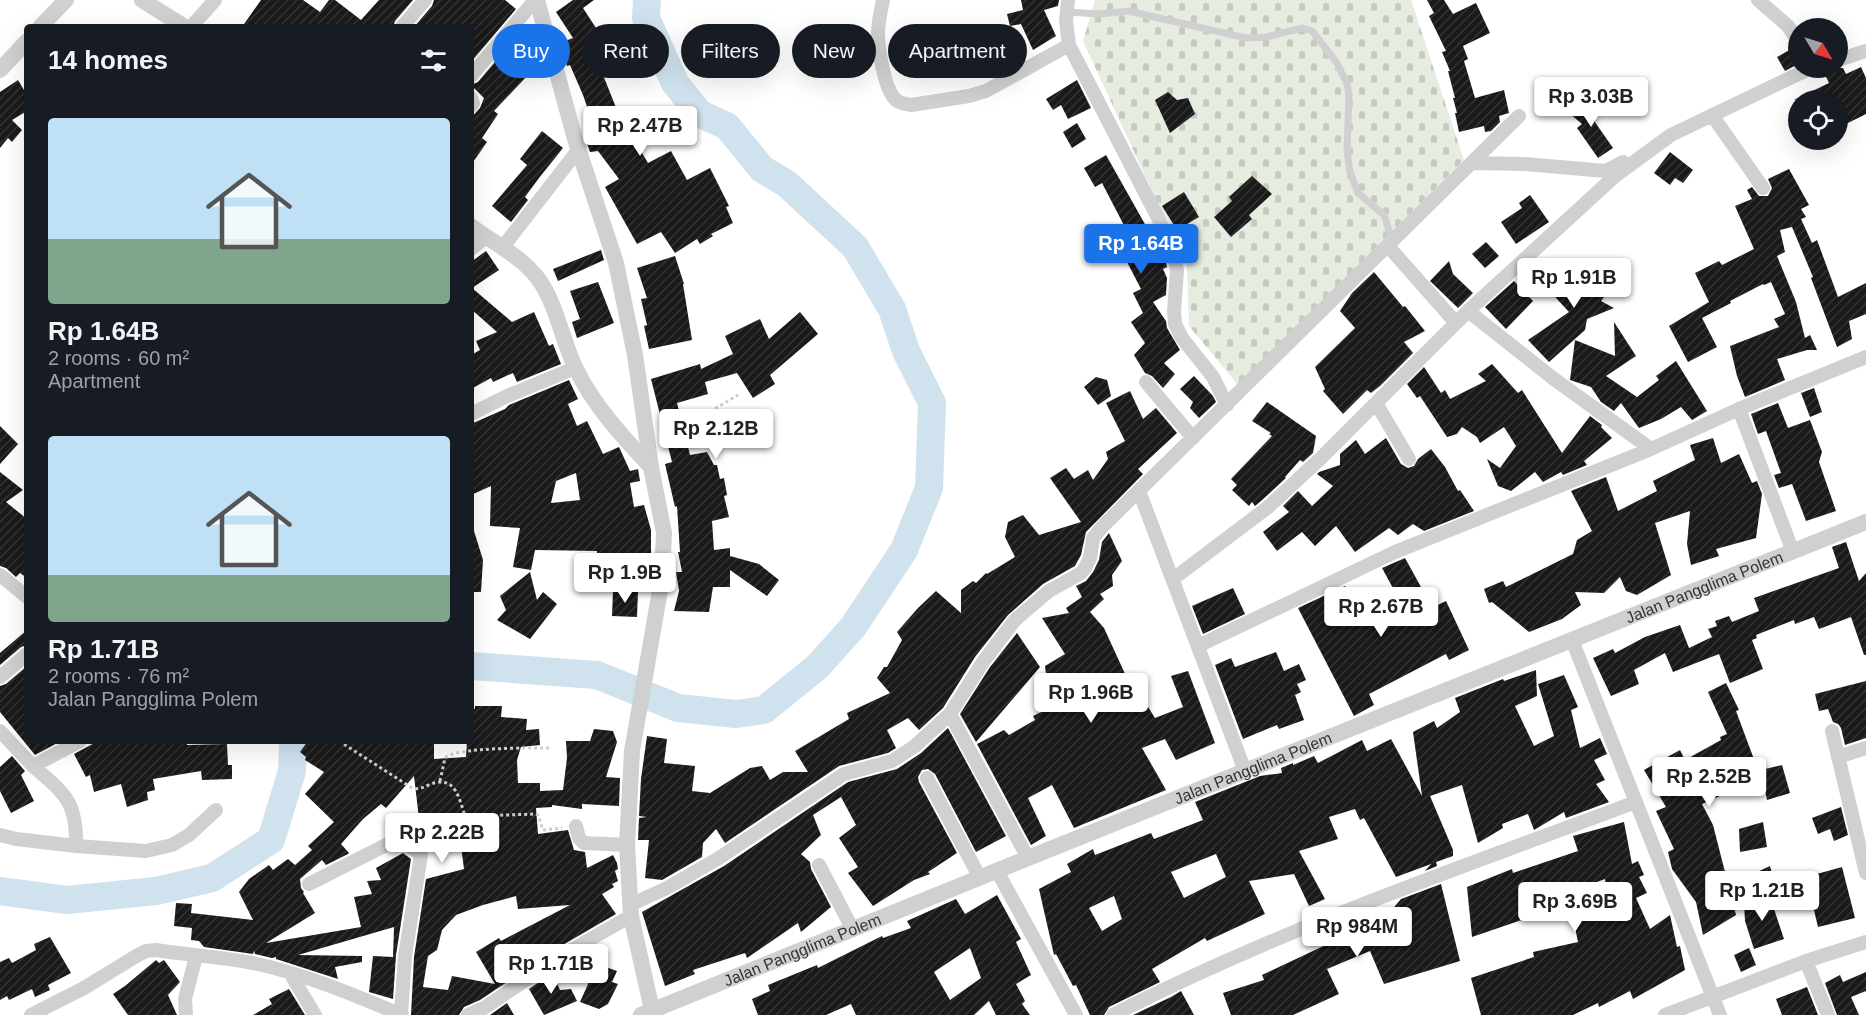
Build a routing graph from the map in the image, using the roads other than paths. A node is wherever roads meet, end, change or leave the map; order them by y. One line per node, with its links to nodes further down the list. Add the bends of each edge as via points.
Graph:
1 (66, 0): 9 (street)
2 (142, 0): 10 (street)
3 (215, 0): 11 (street)
4 (425, 0): 12 (street)
5 (536, 0): 19 (street); 24 (street)
6 (883, 0): 15 (street, via 879,47 892,97 901,104 986,91)
7 (1758, 0): 13 (street)
8 (1068, 6): 15 (street); 29 (lane, via 1101,14 1128,11 1245,38 1302,28 1312,31 1337,63 1347,84 1347,151 1354,183 1358,193 1384,215)
9 (43, 24)
10 (180, 24)
11 (193, 24)
12 (405, 24)
13 (1788, 26)
14 (24, 44): 18 (street)
15 (1068, 45): 38 (street, via 1174,254 1175,324 1213,377)
16 (1866, 51): 17 (street)
17 (1848, 57)
18 (0, 70)
19 (474, 72)
20 (1789, 78): 21 (street)
21 (1712, 115): 23 (street); 26 (street)
22 (1519, 116): 25 (street)
23 (1671, 135): 25 (street, via 1657,134 1625,161 1606,171); 32 (street, via 1615,176)
24 (579, 149): 31 (street); 44 (street, via 616,263)
25 (1473, 163): 29 (street)
26 (1763, 188)
27 (474, 228): 28 (street)
28 (486, 237): 30 (street); 31 (street)
29 (1390, 244): 33 (street); 38 (street)
30 (474, 247)
31 (502, 248): 35 (street, via 526,266 545,290)
32 (1468, 312): 33 (street); 42 (street)
33 (1456, 323): 37 (street)
34 (1866, 357): 39 (street)
35 (575, 368): 40 (street); 44 (street, via 606,415)
36 (1146, 382): 41 (street)
37 (1376, 403): 43 (street); 49 (street, via 1267,508)
38 (1227, 405): 41 (street)
39 (1739, 409): 42 (street); 47 (street)
40 (474, 412)
41 (1192, 438): 45 (street)
42 (1650, 448): 52 (street, via 1395,552)
43 (1409, 459)
44 (651, 467): 68 (street, via 664,533 662,579 632,751)
45 (1139, 491): 49 (street); 55 (street, via 1095,534 1081,573 1049,591 1016,620)
46 (1866, 522): 47 (street, Jalan Pangglima Polem)
47 (1793, 552): 51 (street, Jalan Pangglima Polem)
48 (0, 574): 50 (street)
49 (1173, 579): 52 (street)
50 (24, 594)
51 (1572, 640): 62 (street, Jalan Pangglima Polem); 64 (street)
52 (1198, 646): 62 (street)
53 (24, 657): 54 (street)
54 (0, 677)
55 (950, 714): 70 (street); 76 (street, via 903,755 844,774 719,858)
56 (0, 731): 61 (street)
57 (1832, 731): 60 (street)
58 (74, 744): 61 (street)
59 (1866, 748): 60 (street)
60 (1838, 757): 73 (street)
61 (33, 766): 69 (street, via 72,806)
62 (1245, 771): 70 (street, Jalan Pangglima Polem)
63 (927, 778): 74 (street)
64 (1636, 802): 82 (street); 90 (street, via 1278,938)
65 (216, 810): 69 (street, via 172,845 146,851)
66 (576, 826): 68 (street, via 584,843)
67 (0, 835): 69 (street)
68 (627, 845): 76 (street)
69 (76, 846)
70 (1028, 858): 72 (street, Jalan Pangglima Polem)
71 (819, 865): 77 (street)
72 (998, 871): 74 (street, Jalan Pangglima Polem); 89 (street)
73 (1866, 873)
74 (980, 878): 77 (street, Jalan Pangglima Polem)
75 (309, 884): 87 (street, via 390,843 407,845 421,855 405,956)
76 (630, 910): 83 (street); 88 (street)
77 (852, 928): 83 (street, Jalan Pangglima Polem)
78 (1866, 942): 80 (street)
79 (196, 956): 81 (street); 84 (street, via 146,951); 85 (street, via 185,999)
80 (1806, 961): 82 (street); 93 (street)
81 (290, 973): 86 (street); 87 (street)
82 (1713, 997): 91 (street); 92 (street)
83 (649, 1013)
84 (31, 1015)
85 (186, 1015)
86 (315, 1015)
87 (402, 1015)
88 (468, 1015)
89 (1076, 1015)
90 (1113, 1015)
91 (1665, 1015)
92 (1720, 1015)
93 (1828, 1015)

